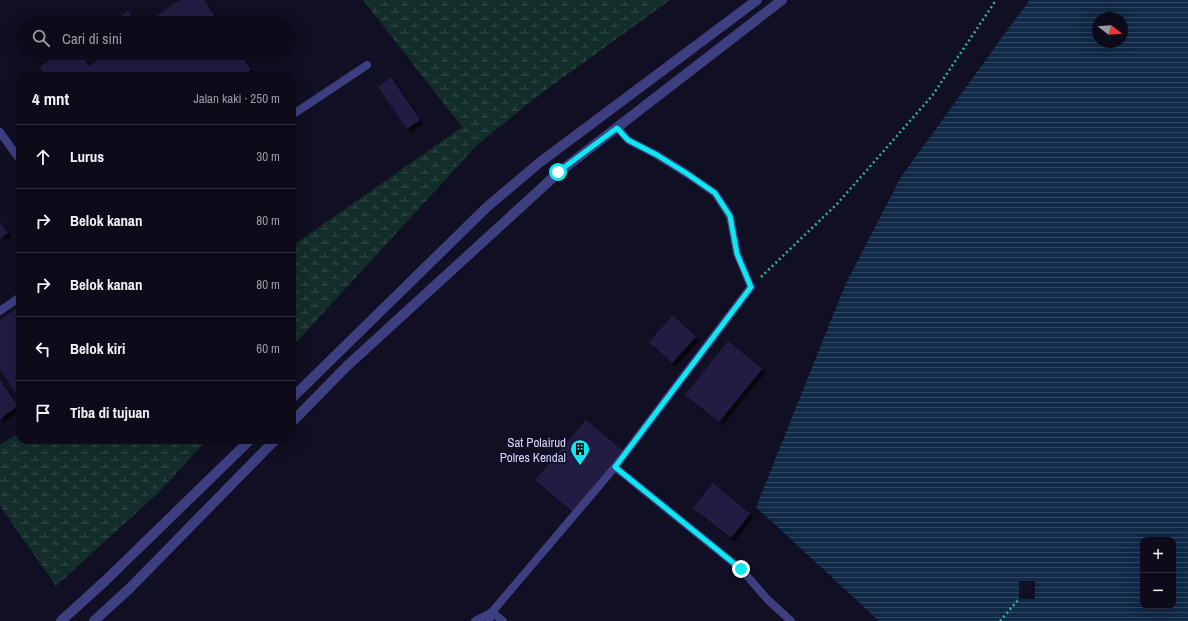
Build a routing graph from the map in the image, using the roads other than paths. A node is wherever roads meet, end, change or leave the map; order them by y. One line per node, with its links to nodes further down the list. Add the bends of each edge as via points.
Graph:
1 (757, 0): 10 (street, via 539,163 487,207)
2 (782, 0): 5 (street)
3 (367, 65): 4 (lane)
4 (296, 112)
5 (617, 128): 11 (street, via 558,172 346,366); 14 (lane, via 628,140 657,155 715,193 730,216 737,254 751,287)
6 (0, 132): 7 (lane)
7 (16, 154)
8 (16, 300): 9 (lane)
9 (0, 311)
10 (296, 394)
11 (296, 418)
12 (246, 444): 16 (street)
13 (271, 444): 17 (street, via 130,588)
14 (615, 467): 15 (lane); 21 (lane, via 741,569 767,599)
15 (492, 612): 18 (lane); 19 (lane); 20 (lane)
16 (61, 621)
17 (94, 621)
18 (475, 621)
19 (489, 621)
20 (503, 621)
21 (792, 621)

